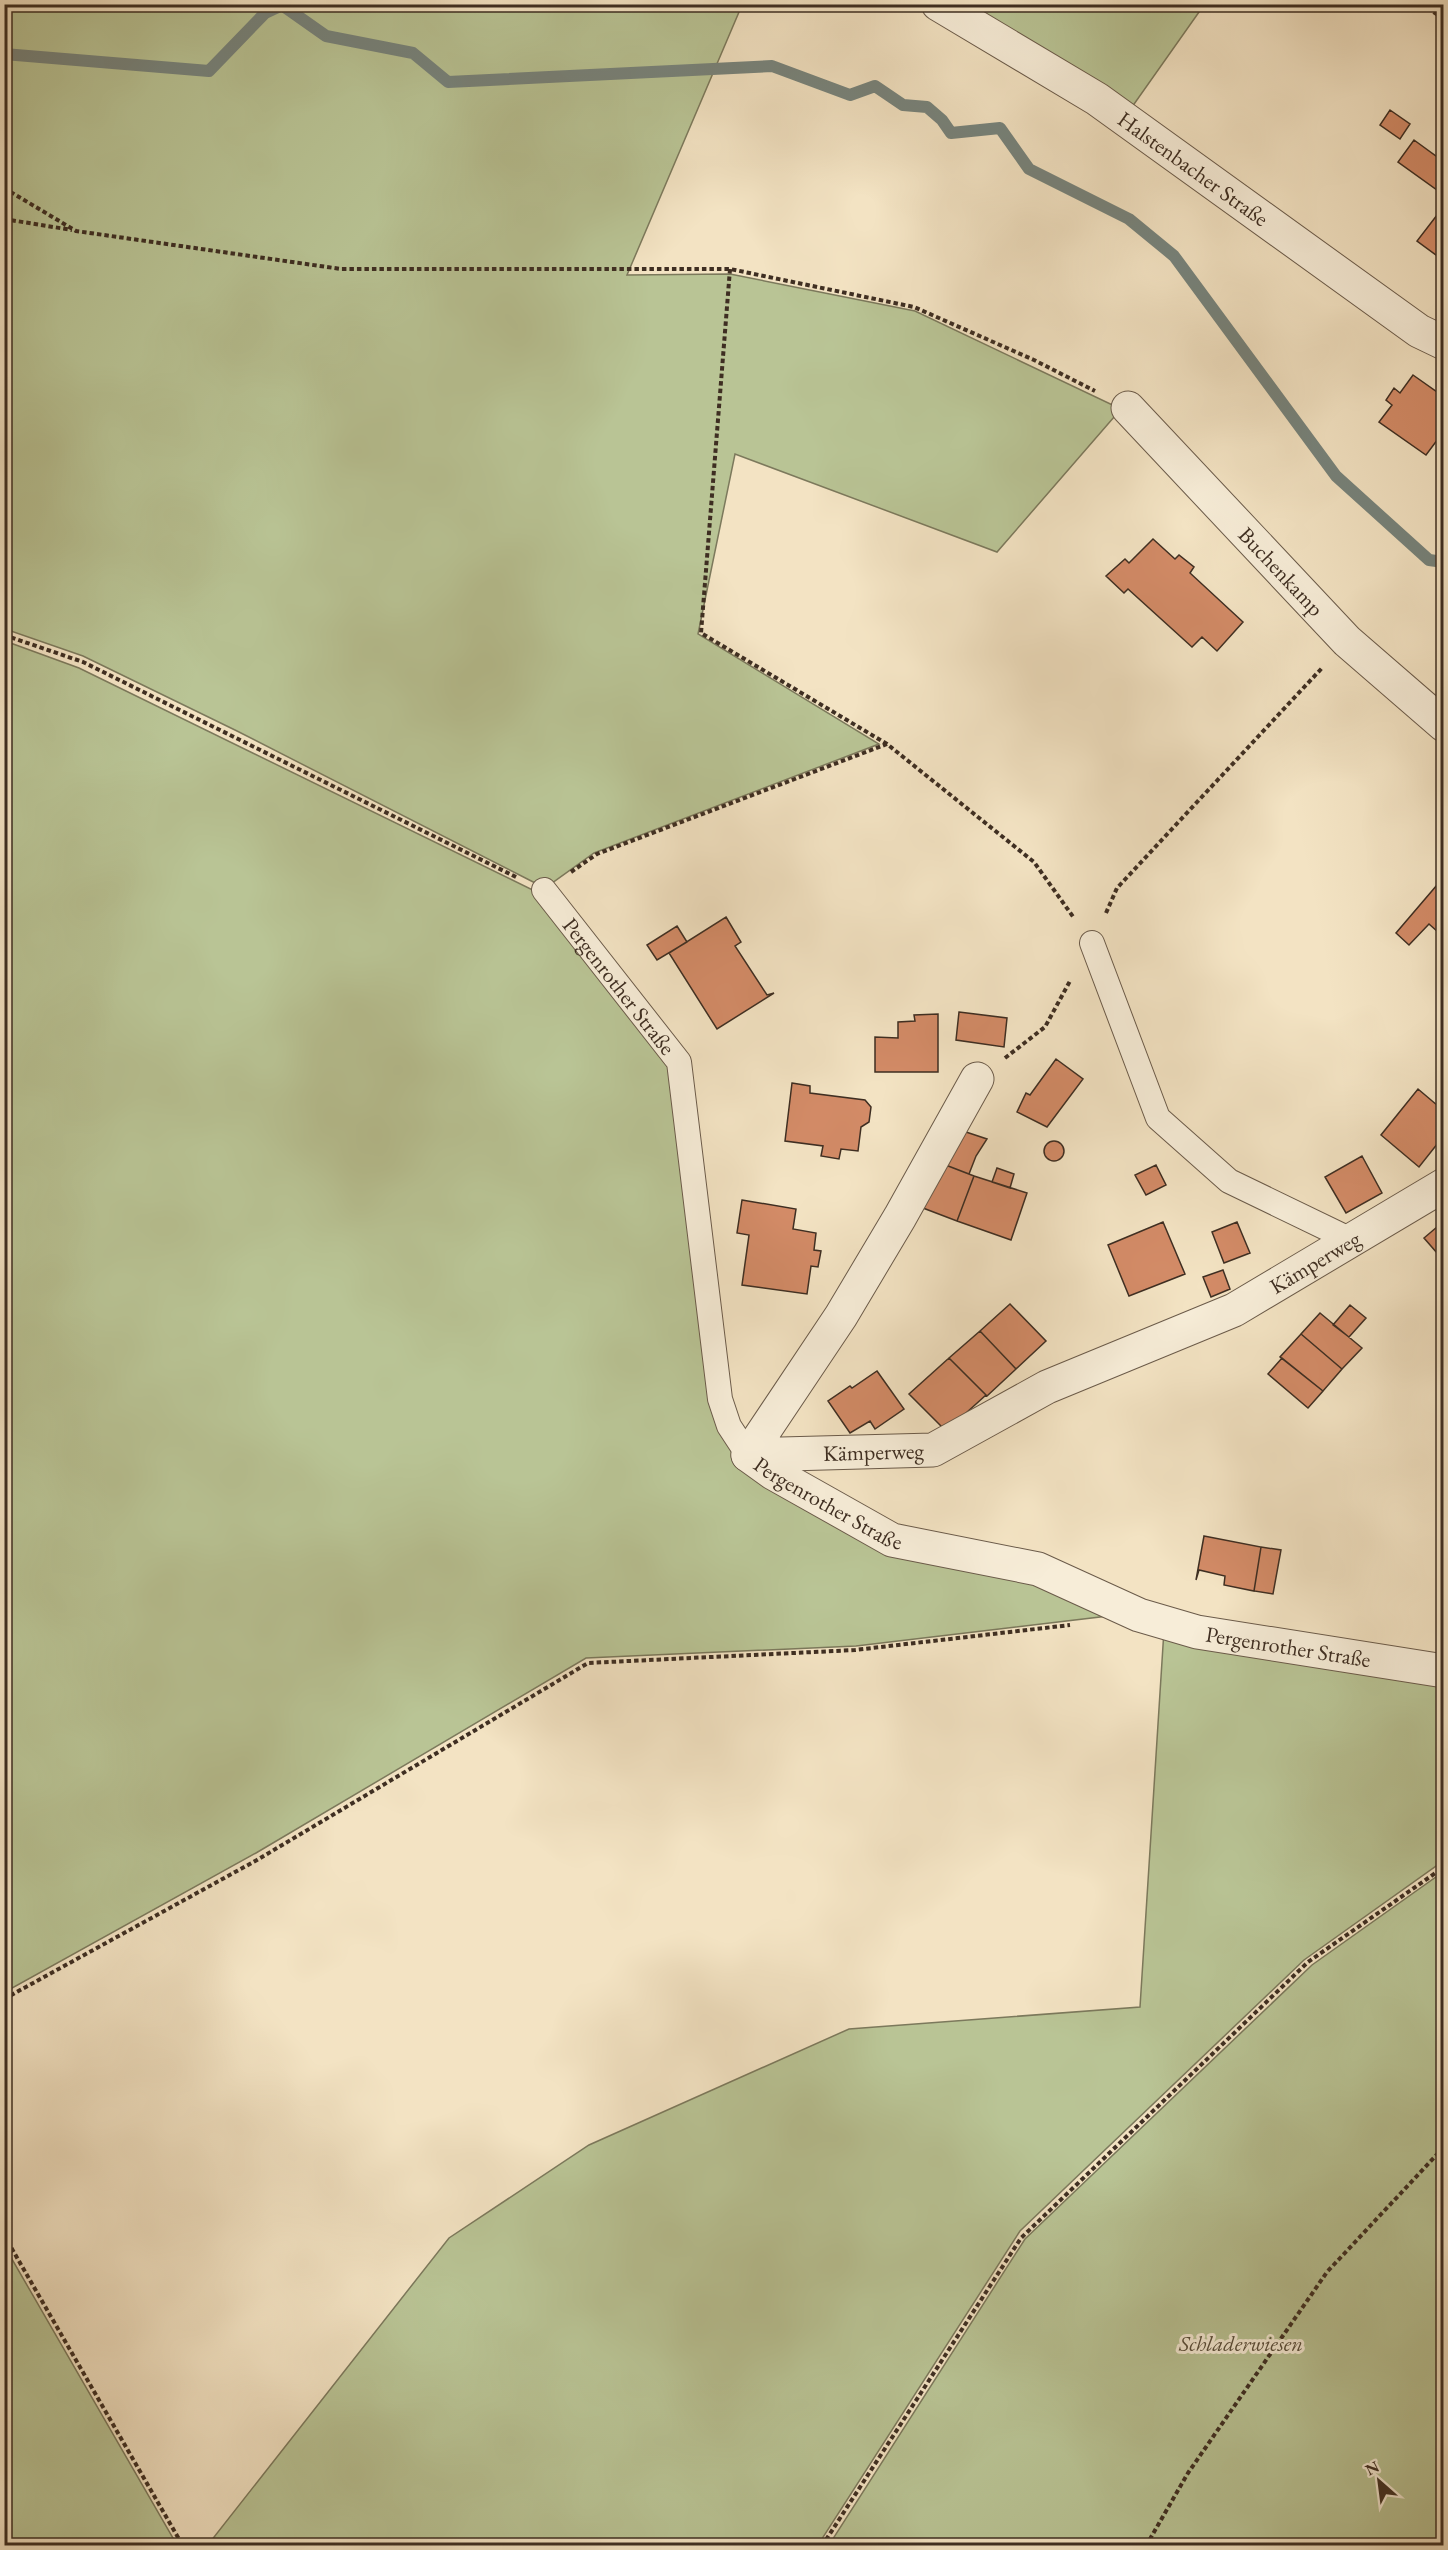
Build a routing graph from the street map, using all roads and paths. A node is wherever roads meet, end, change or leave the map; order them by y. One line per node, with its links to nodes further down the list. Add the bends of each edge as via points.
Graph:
1 (938, 4): 8 (street, Halstenbacher Straße, via 1098,99 1419,331)
2 (1421, 4): 3 (path)
3 (1443, 19)
4 (4, 188): 6 (path)
5 (4, 219): 6 (path)
6 (76, 231): 7 (path, via 341,269)
7 (730, 269): 9 (path, via 914,307 1034,360); 13 (path, via 701,633)
8 (1443, 343)
9 (1128, 408): 11 (street, Buchenkamp)
10 (4, 635): 14 (path, via 83,662)
11 (1347, 641): 12 (street, Buchenkamp); 15 (path, via 1118,888)
12 (1443, 725)
13 (886, 744): 14 (path, via 597,855); 15 (path, via 1034,862)
14 (544, 890): 19 (lane, Pergenrother Straße, via 679,1062 720,1399 729,1426)
15 (1092, 943): 16 (path, via 1045,1028); 18 (lane, via 1158,1118 1229,1181)
16 (977, 1079): 19 (street, via 842,1316)
17 (1443, 1185): 18 (street, Kämperweg)
18 (1351, 1240): 19 (street, Kämperweg, via 1234,1310 1047,1387 933,1450)
19 (748, 1455): 21 (street, Pergenrother Straße, via 892,1540 1038,1569 1139,1615 1197,1632)
20 (1080, 1623): 23 (path, via 855,1650 588,1663 257,1860)
21 (1443, 1671)
22 (1443, 1867): 27 (path, via 1308,1962 1021,2238)
23 (4, 1999)
24 (1443, 2147): 28 (path, via 1326,2272 1188,2473)
25 (4, 2235): 26 (path)
26 (183, 2546)
27 (822, 2546)
28 (1146, 2546)

